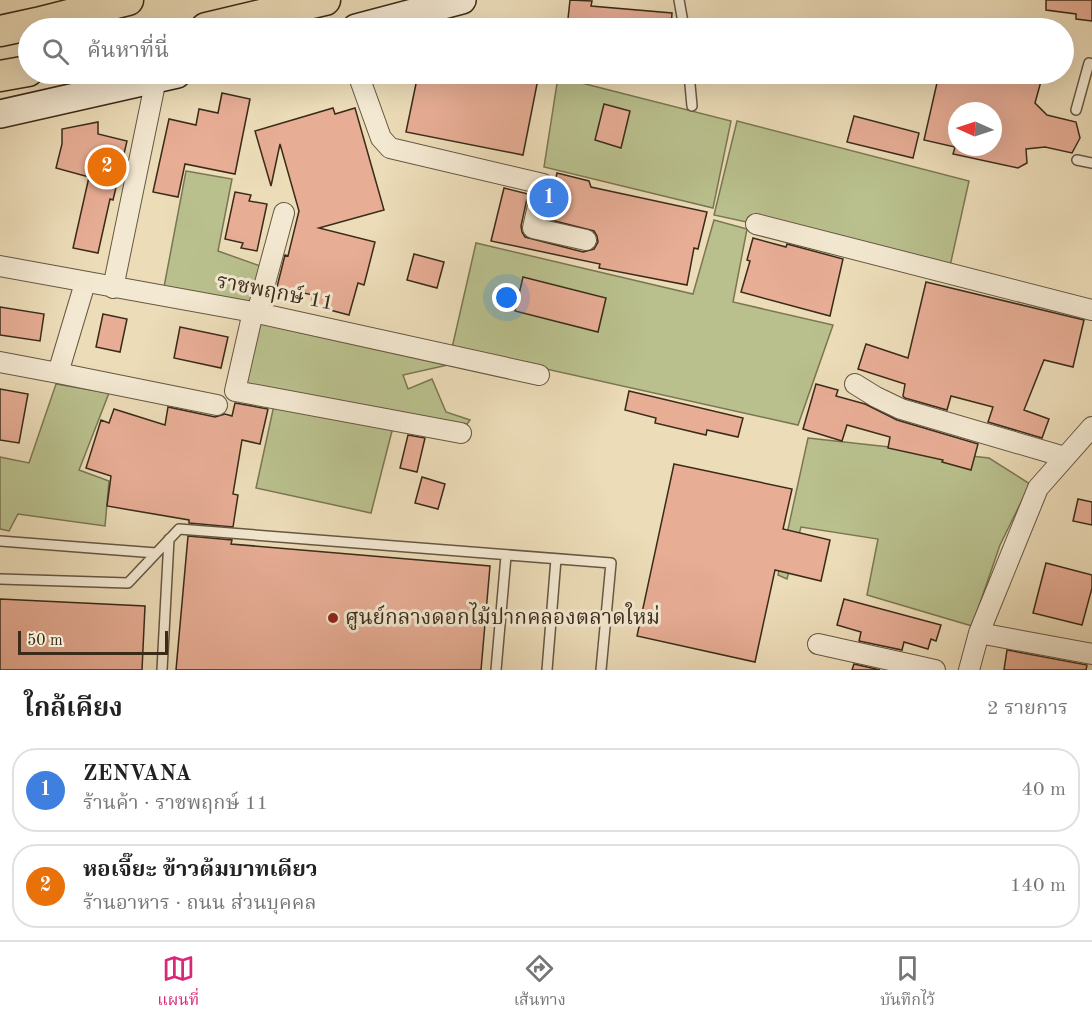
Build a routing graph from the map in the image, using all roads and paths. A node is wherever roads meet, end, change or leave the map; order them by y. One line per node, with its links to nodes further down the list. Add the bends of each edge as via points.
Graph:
1 (128, 0): 5 (main road)
2 (325, 0): 6 (main road)
3 (462, 0): 7 (main road)
4 (679, 0): 8 (lane)
5 (58, 18)
6 (248, 18)
7 (394, 18)
8 (682, 18)
9 (18, 27): 10 (main road)
10 (0, 31)
11 (1092, 64): 19 (lane, via 1089,63)
12 (18, 72): 13 (main road)
13 (0, 76)
14 (131, 84): 20 (main road)
15 (164, 84): 28 (street)
16 (362, 84): 25 (street, via 381,138 390,148 543,184 533,228)
17 (690, 84): 18 (lane)
18 (692, 106)
19 (1076, 110)
20 (0, 114)
21 (1077, 160): 22 (lane)
22 (1092, 163)
23 (284, 213): 30 (street)
24 (756, 224): 29 (street)
25 (586, 240)
26 (0, 266): 27 (street, ราชพฤกษ์ 11)
27 (85, 283): 28 (street, ราชพฤกษ์ 11); 32 (street)
28 (113, 288): 30 (street, ราชพฤกษ์ 11)
29 (1092, 310)
30 (255, 312): 33 (street, ราชพฤกษ์ 11); 37 (street, via 235,391)
31 (0, 362): 32 (street)
32 (58, 373): 35 (street)
33 (539, 375)
34 (855, 384): 38 (street, via 901,409)
35 (217, 405)
36 (1092, 427): 38 (street)
37 (461, 433)
38 (1065, 456): 45 (street, via 1038,488)
39 (169, 539): 41 (lane); 42 (lane, via 179,529); 48 (lane)
40 (0, 542): 41 (lane)
41 (156, 553): 44 (lane, via 128,583)
42 (506, 556): 43 (lane); 49 (lane)
43 (556, 559): 50 (lane); 51 (lane, via 611,563)
44 (0, 579)
45 (979, 633): 47 (street); 53 (street)
46 (818, 645): 52 (street)
47 (1092, 654)
48 (162, 670)
49 (496, 670)
50 (547, 670)
51 (601, 670)
52 (935, 670)
53 (969, 670)

